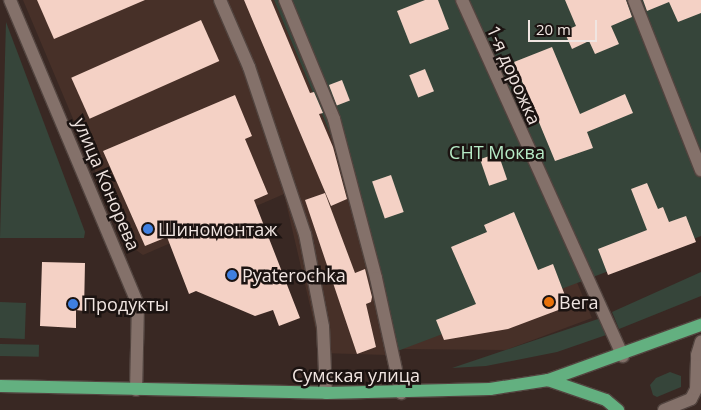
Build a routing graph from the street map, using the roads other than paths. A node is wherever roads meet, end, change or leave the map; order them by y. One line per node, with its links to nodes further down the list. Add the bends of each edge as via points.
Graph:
1 (10, 0): 12 (street, улица Конорева, via 138,304)
2 (220, 0): 13 (street, via 249,67 305,234 323,326)
3 (285, 0): 14 (street, via 334,118 376,278)
4 (462, 0): 9 (street, 1-я дорожка, via 557,214 600,299)
5 (634, 0): 6 (street)
6 (701, 170)
7 (701, 325): 9 (main road, Сумская улица)
8 (701, 342): 16 (street, via 697,355 696,389 691,398)
9 (623, 356): 10 (main road, Сумская улица)
10 (548, 380): 14 (main road, Сумская улица, via 490,389); 15 (main road, via 592,394)
11 (0, 386): 12 (main road, Сумская улица)
12 (136, 390): 13 (main road, Сумская улица)
13 (326, 393): 14 (main road, Сумская улица)
14 (401, 393)
15 (618, 410)
16 (664, 410)

